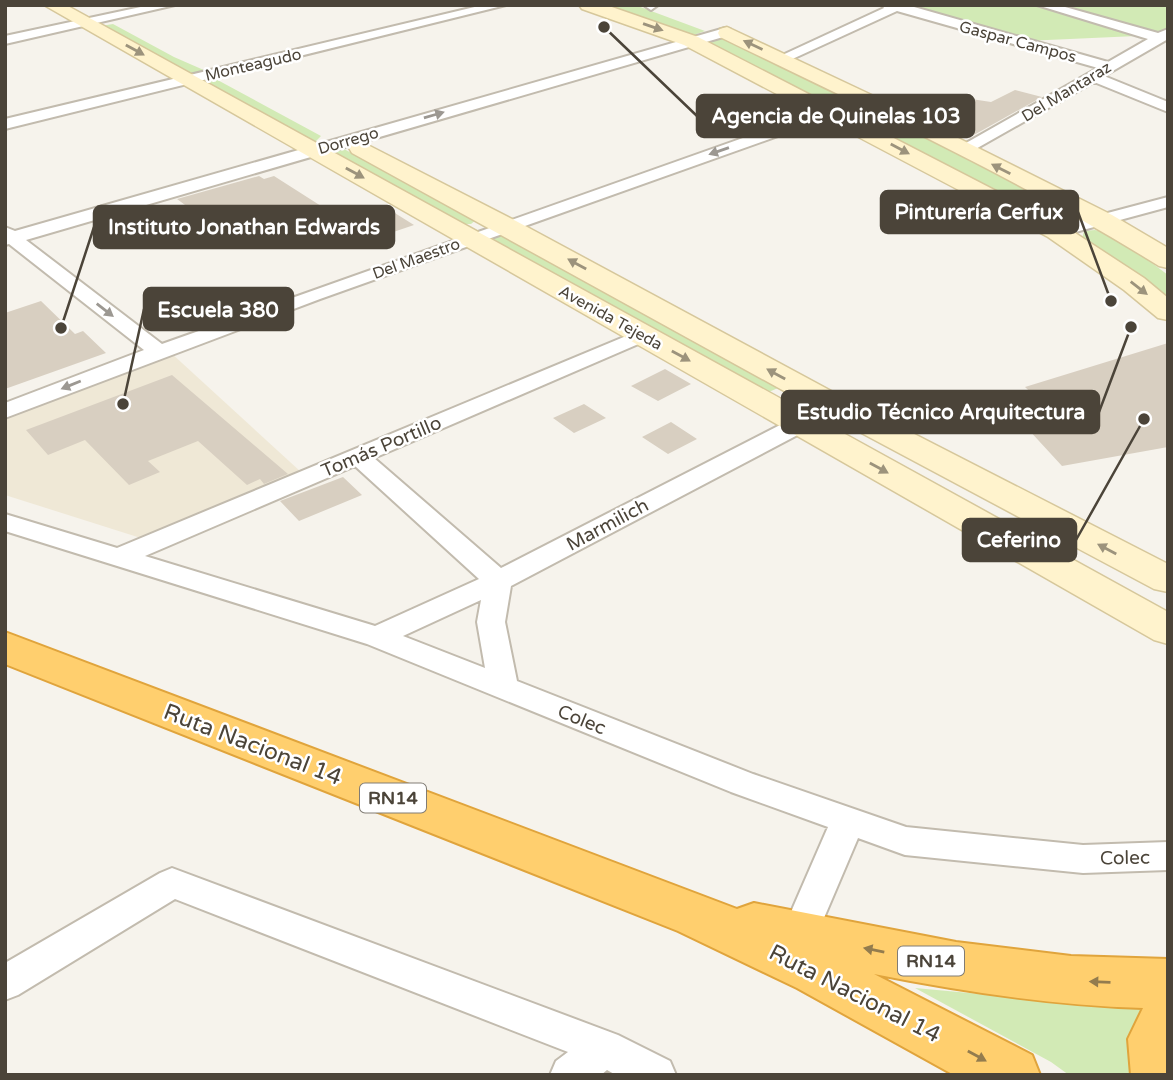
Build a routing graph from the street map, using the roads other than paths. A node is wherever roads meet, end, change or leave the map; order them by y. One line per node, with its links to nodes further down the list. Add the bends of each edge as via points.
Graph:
1 (54, 5): 8 (main road, Avenida Tejeda)
2 (169, 5): 8 (street)
3 (500, 5): 15 (street, Monteagudo)
4 (588, 5): 12 (main road, one-way to 12)
5 (651, 5): 9 (main road)
6 (1043, 5): 10 (street)
7 (895, 6): 13 (street); 14 (street, Gaspar Campos)
8 (97, 15): 11 (street); 15 (main road, Avenida Tejeda); 17 (main road, Avenida Tejeda, one-way to 17)
9 (725, 32): 12 (street, Dorrego); 13 (main road, one-way to 9)
10 (1163, 35): 14 (street, Del Mantaraz)
11 (5, 40)
12 (691, 41): 20 (main road); 22 (street, Dorrego, one-way to 12)
13 (783, 58): 18 (main road)
14 (1108, 66): 16 (street, Del Mantaraz)
15 (220, 72): 17 (street, Monteagudo); 22 (main road, Avenida Tejeda)
16 (1093, 76): 19 (street); 24 (street, Del Mantaraz)
17 (187, 80): 21 (street, Monteagudo); 23 (main road, Avenida Tejeda)
18 (873, 103): 20 (street); 24 (main road)
19 (1168, 108)
20 (830, 112): 27 (street, Del Maestro, one-way to 27); 28 (main road, one-way to 28)
21 (5, 124)
22 (345, 140): 23 (street, Dorrego); 27 (main road, Avenida Tejeda)
23 (312, 150): 29 (street, Dorrego); 30 (main road, Avenida Tejeda, one-way to 30)
24 (965, 150): 26 (main road, one-way to 24)
25 (1168, 202): 26 (street)
26 (1103, 220): 28 (street); 31 (main road)
27 (507, 226): 30 (street, Del Maestro); 35 (main road, Avenida Tejeda, one-way to 27)
28 (1057, 232): 32 (main road, one-way to 32)
29 (7, 237): 34 (street, one-way to 34)
30 (471, 239): 33 (main road, Avenida Tejeda); 34 (street, Del Maestro)
31 (1168, 260)
32 (1168, 312)
33 (643, 335): 37 (main road, Avenida Tejeda, one-way to 37); 38 (street, Tomás Portillo)
34 (158, 351): 36 (street, Del Maestro, one-way to 36)
35 (835, 406): 37 (street, Marmilich); 41 (main road, Avenida Tejeda, one-way to 35)
36 (5, 411)
37 (800, 424): 42 (street, Marmilich); 43 (main road, Avenida Tejeda, one-way to 43)
38 (358, 456): 40 (street, Tomás Portillo); 42 (street)
39 (5, 522): 40 (street, Colec)
40 (120, 557): 44 (street, Colec)
41 (1168, 580)
42 (498, 581): 44 (street, Marmilich); 46 (street, via 491,621)
43 (1168, 630)
44 (377, 637): 46 (street, Colec)
45 (5, 647): 49 (highway, Ruta Nacional 14 / RN14)
46 (503, 688): 47 (street, Colec)
47 (848, 821): 48 (street, Colec, via 905,841 1083,859); 50 (street)
48 (1168, 856)
49 (697, 915): 50 (highway, Ruta Nacional 14 / RN14); 57 (highway, Ruta Nacional 14 / RN14, one-way to 57, via 839,982)
50 (799, 935): 52 (highway, Ruta Nacional 14 / RN14, one-way to 50, via 1071,981 969,968)
51 (5, 983): 54 (street, via 172,883)
52 (1168, 984)
53 (1168, 1018): 58 (highway, via 1157,1039)
54 (604, 1048): 55 (street); 56 (street)
55 (570, 1075)
56 (656, 1075)
57 (1011, 1075)
58 (1160, 1075)

